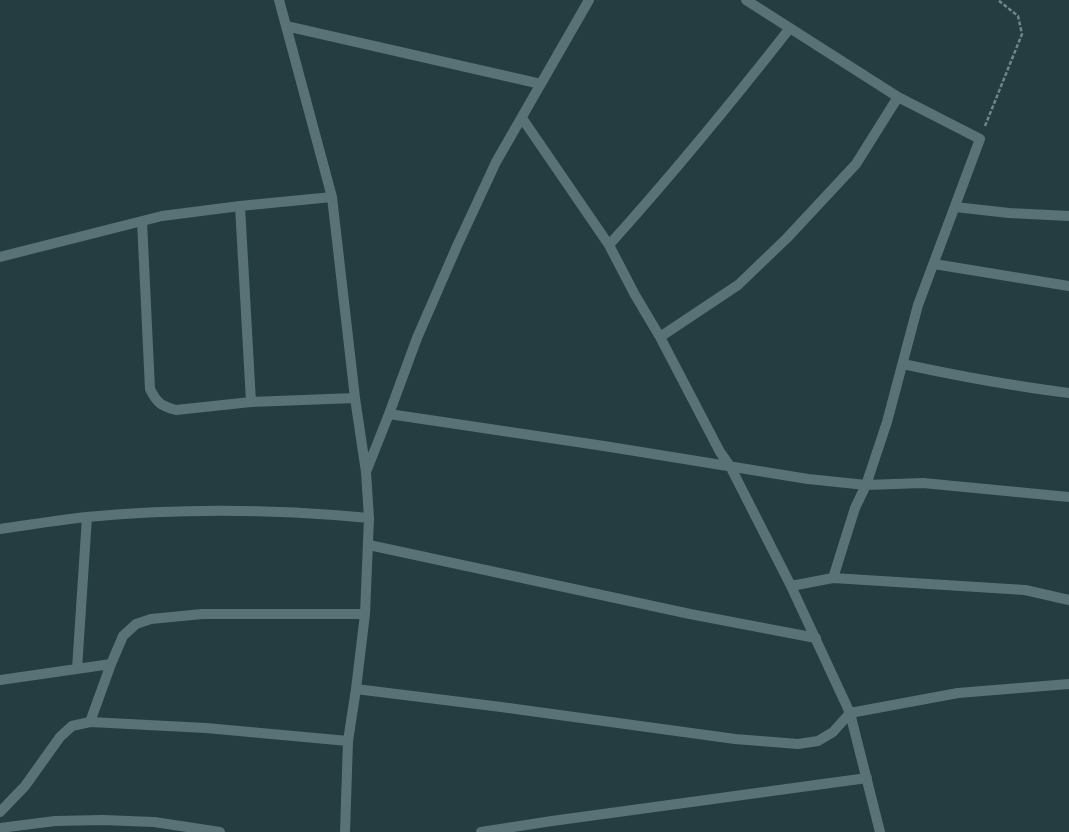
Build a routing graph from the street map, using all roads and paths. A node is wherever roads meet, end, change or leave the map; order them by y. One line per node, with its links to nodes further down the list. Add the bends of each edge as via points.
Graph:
1 (279, 0): 5 (street)
2 (589, 0): 7 (street)
3 (746, 0): 6 (street)
4 (998, 0): 10 (path, via 1018,16 1022,34)
5 (286, 26): 7 (street); 11 (street)
6 (790, 28): 8 (street); 16 (street, via 723,114)
7 (541, 84): 9 (street)
8 (898, 97): 10 (street); 20 (street, via 856,164 787,238 738,285)
9 (522, 118): 16 (street); 25 (street, via 496,162 457,246 417,338)
10 (980, 139): 13 (street)
11 (332, 197): 12 (street); 23 (street)
12 (240, 206): 15 (street); 24 (street)
13 (955, 207): 14 (street); 18 (street)
14 (1069, 216)
15 (142, 221): 17 (street); 24 (street, via 150,389 155,400 164,407 176,410)
16 (609, 245): 20 (street)
17 (0, 257)
18 (934, 264): 19 (street); 21 (street, via 918,305)
19 (1069, 286)
20 (660, 337): 26 (street, via 720,452)
21 (902, 364): 22 (street); 28 (street, via 887,422)
22 (1069, 394)
23 (355, 398): 24 (street); 27 (street)
24 (251, 402)
25 (389, 414): 26 (street); 27 (street)
26 (730, 466): 28 (street, via 808,480); 35 (street)
27 (366, 472): 31 (street)
28 (866, 485): 29 (street, via 922,483); 34 (street, via 855,508)
29 (1069, 496)
30 (87, 517): 31 (street, via 206,511 271,511); 32 (street); 40 (street)
31 (369, 518): 33 (street)
32 (0, 529)
33 (369, 545): 37 (street); 38 (street, via 690,614)
34 (833, 578): 35 (street); 36 (street, via 1025,590)
35 (791, 586): 38 (street)
36 (1069, 600)
37 (365, 614): 39 (street, via 202,614 151,619 136,624 123,636); 43 (street)
38 (816, 638): 44 (street)
39 (111, 664): 40 (street); 45 (street)
40 (77, 669): 41 (street)
41 (0, 680)
42 (1069, 684): 44 (street, via 958,693)
43 (356, 689): 44 (street, via 735,739 798,744 818,741 833,732); 46 (street)
44 (850, 713): 47 (street)
45 (90, 722): 46 (street, via 206,728); 48 (street, via 72,726 60,737 25,786)
46 (348, 741): 51 (street)
47 (867, 778): 52 (street); 53 (street)
48 (0, 812)
49 (0, 828): 50 (street, via 55,821 103,820 154,822)
50 (220, 832)
51 (345, 832)
52 (481, 832)
53 (880, 832)

